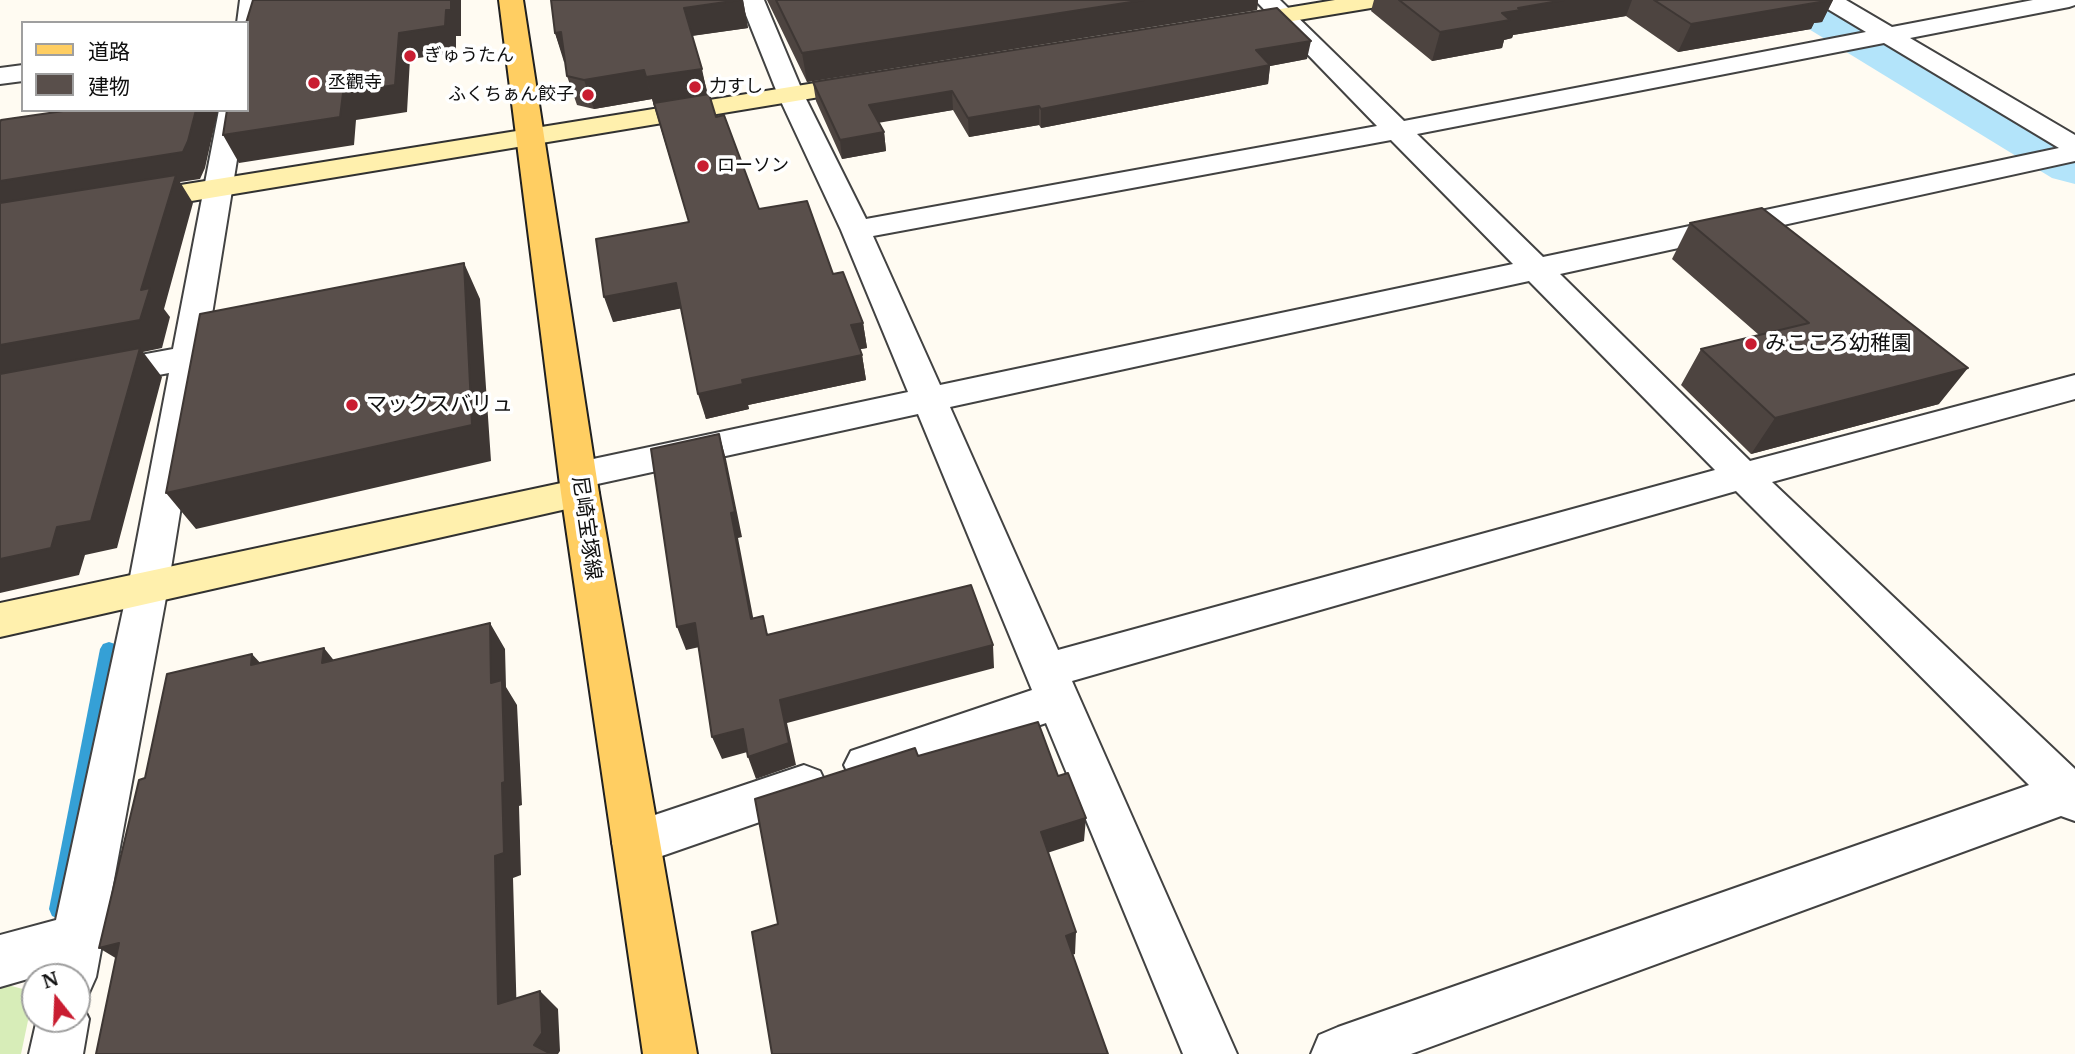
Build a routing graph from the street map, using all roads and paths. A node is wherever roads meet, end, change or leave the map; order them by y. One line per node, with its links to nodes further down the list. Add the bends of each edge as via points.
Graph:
1 (252, 0): 8 (street)
2 (511, 0): 17 (main road, 尼崎宝塚線)
3 (752, 0): 14 (street)
4 (1377, 0): 7 (street)
5 (1829, 0): 10 (street)
6 (2069, 0): 10 (street)
7 (1275, 8): 9 (street); 16 (street)
8 (248, 26)
9 (1215, 26)
10 (1875, 38): 16 (street); 18 (street)
11 (21, 73): 12 (street)
12 (0, 76)
13 (887, 80): 14 (street)
14 (791, 95): 17 (street); 21 (street)
15 (232, 112): 19 (street)
16 (1399, 130): 21 (street); 22 (street)
17 (530, 138): 19 (street); 28 (main road, 尼崎宝塚線)
18 (2068, 153): 22 (street)
19 (218, 188): 20 (street); 23 (street)
20 (109, 206)
21 (856, 230): 26 (street)
22 (1534, 268): 26 (street); 27 (street)
23 (187, 358): 25 (street); 29 (street)
24 (2075, 387): 27 (street)
25 (0, 393)
26 (928, 399): 28 (street); 31 (street)
27 (1743, 476): 31 (street); 32 (street)
28 (579, 484): 29 (street); 33 (main road, 尼崎宝塚線)
29 (148, 587): 30 (street); 34 (street)
30 (0, 620)
31 (1051, 686): 33 (street); 39 (street)
32 (2072, 794): 40 (street)
33 (636, 843): 38 (main road, 尼崎宝塚線)
34 (74, 958): 35 (street)
35 (0, 961)
36 (60, 1033): 37 (street)
37 (56, 1054)
38 (670, 1054)
39 (1210, 1054)
40 (1338, 1054)

